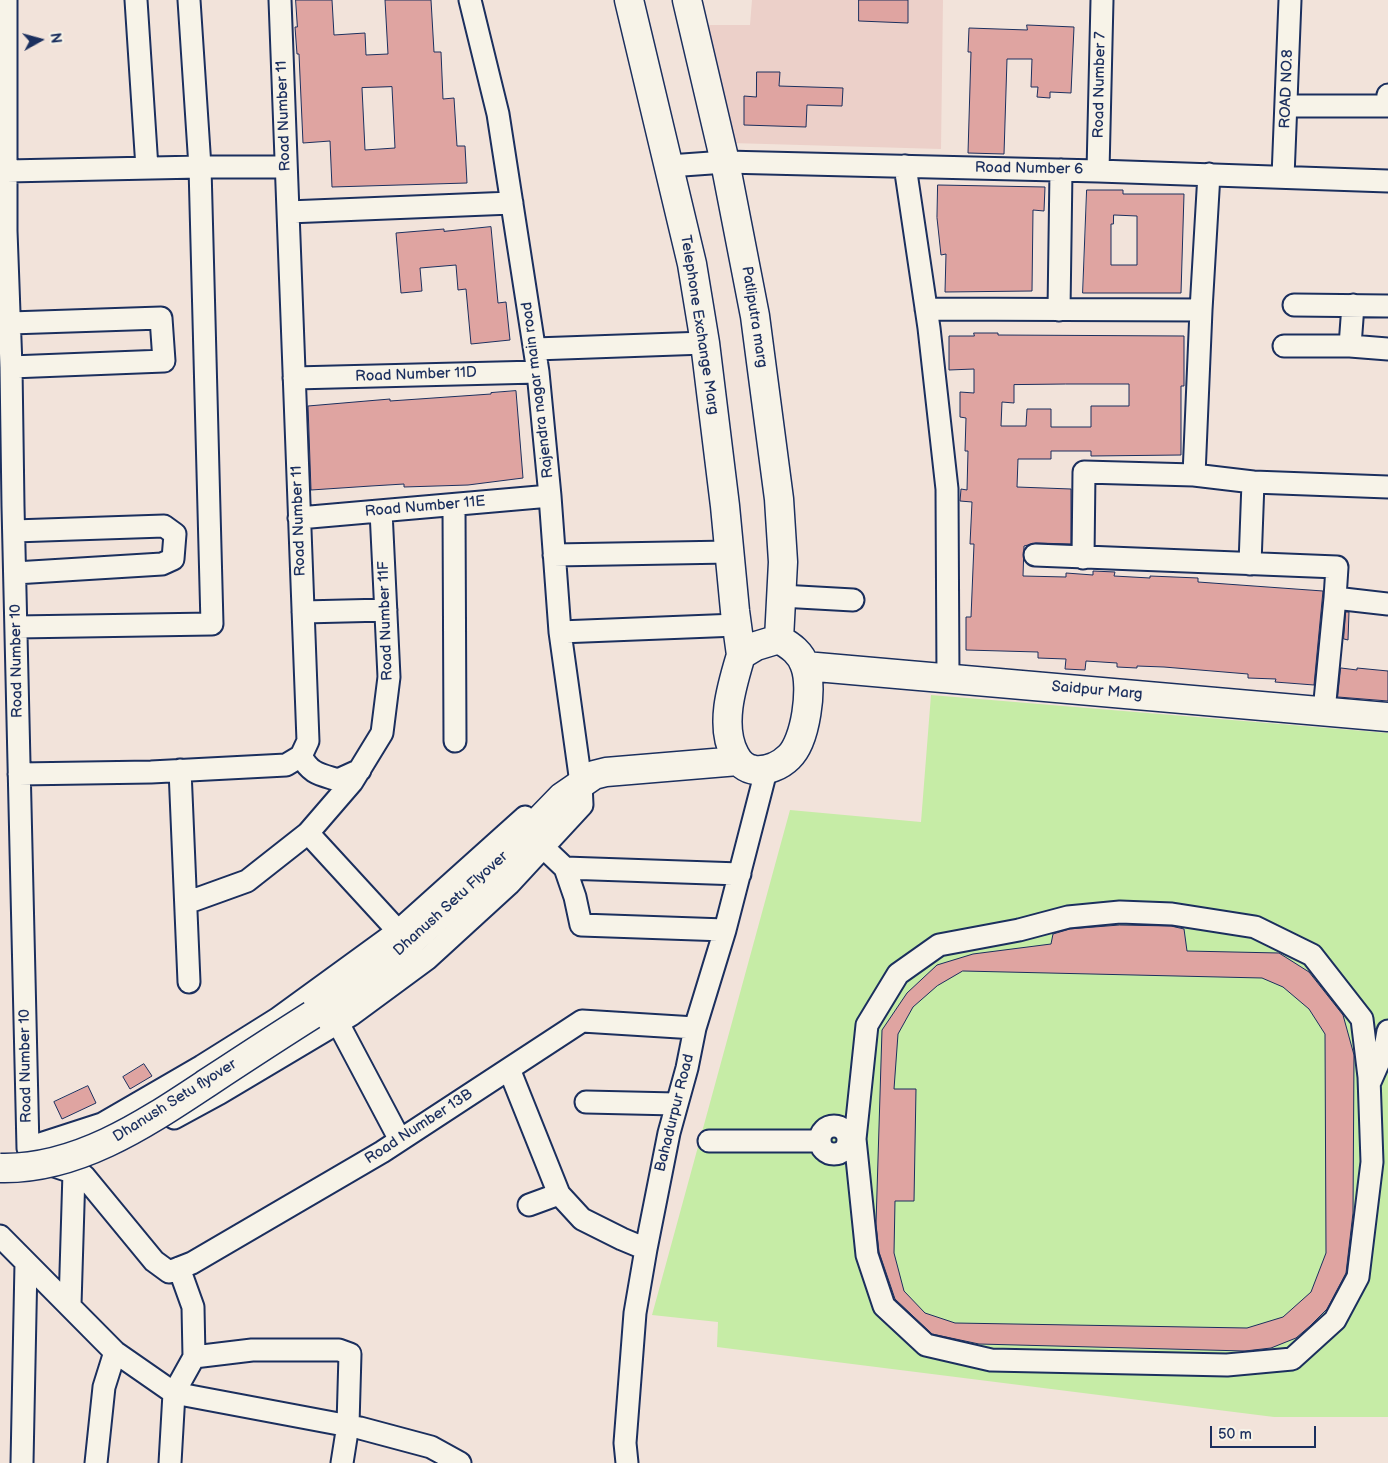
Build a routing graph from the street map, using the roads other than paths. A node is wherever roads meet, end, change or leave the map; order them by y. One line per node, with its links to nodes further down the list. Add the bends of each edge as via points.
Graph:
1 (6, 0): 12 (street, Road Number 10)
2 (136, 0): 18 (street)
3 (189, 0): 16 (street)
4 (280, 0): 17 (street, Road Number 11)
5 (470, 0): 24 (street, Rajendra nagar main road, via 498,114)
6 (629, 0): 14 (main road, Telephone Exchange Marg)
7 (687, 0): 13 (main road, Patliputra marg)
8 (1102, 0): 20 (street, Road Number 7)
9 (1290, 0): 11 (street, ROAD NO.8)
10 (1388, 96): 11 (street, via 1387,106)
11 (1286, 106): 22 (street, ROAD NO.8)
12 (4, 160): 18 (street); 26 (street, Road Number 10)
13 (725, 162): 14 (street, Road Number 6); 15 (street, Road Number 6); 58 (main road, Patliputra marg, via 756,316 778,489 783,562)
14 (669, 166): 34 (main road, Telephone Exchange Marg, via 692,264)
15 (905, 166): 19 (street, Road Number 6); 30 (street)
16 (200, 167): 17 (street); 18 (street); 65 (street, via 212,624)
17 (286, 167): 25 (street, Road Number 11)
18 (147, 168)
19 (1061, 170): 20 (street, Road Number 6); 31 (street)
20 (1098, 171): 21 (street, Road Number 6)
21 (1209, 174): 22 (street, Road Number 6); 32 (street)
22 (1283, 177): 23 (street, Road Number 6)
23 (1388, 180)
24 (512, 203): 25 (street); 37 (street, Rajendra nagar main road)
25 (288, 212): 41 (street, Road Number 11)
26 (3, 231): 33 (street, Road Number 10)
27 (1294, 305): 28 (street)
28 (1353, 306): 29 (street); 36 (street)
29 (1388, 306)
30 (926, 309): 31 (street); 70 (street, via 947,489)
31 (1060, 310): 32 (street)
32 (1201, 310): 43 (street)
33 (6, 311): 39 (street, Road Number 10); 39 (street, via 161,318 164,361)
34 (705, 343): 37 (street); 52 (main road, Telephone Exchange Marg)
35 (1284, 346): 36 (street)
36 (1350, 346): 38 (street)
37 (535, 349): 40 (street, Rajendra nagar main road)
38 (1388, 349)
39 (11, 367): 42 (street, Road Number 10)
40 (538, 372): 41 (street, Road Number 11D); 46 (street, Rajendra nagar main road)
41 (294, 378): 50 (street, Road Number 11)
42 (6, 407): 48 (street, Road Number 10)
43 (1194, 475): 44 (street); 55 (street, via 1084,472)
44 (1253, 482): 45 (street); 56 (street)
45 (1388, 487)
46 (550, 496): 47 (street, Road Number 11E); 53 (street, Rajendra nagar main road)
47 (454, 505): 49 (street, Road Number 11E); 74 (street)
48 (6, 506): 51 (street, Road Number 10)
49 (381, 511): 50 (street, Road Number 11E); 62 (street, Road Number 11F)
50 (299, 518): 63 (street, Road Number 11)
51 (14, 531): 57 (street, Road Number 10); 57 (street, via 164,526 176,534 173,560 162,564)
52 (730, 552): 53 (street); 64 (main road, Telephone Exchange Marg)
53 (554, 555): 66 (street, Rajendra nagar main road)
54 (1035, 555): 55 (street)
55 (1083, 558): 56 (street)
56 (1250, 564): 59 (street, via 1337,567)
57 (15, 573): 65 (street, Road Number 10)
58 (781, 596): 60 (street); 67 (main road, Patliputra marg)
59 (1335, 598): 61 (street); 71 (street)
60 (853, 600)
61 (1388, 604)
62 (386, 610): 63 (street); 79 (street, Road Number 11F, via 389,677 382,733)
63 (303, 612): 75 (street, Road Number 11, via 308,741)
64 (737, 625): 66 (street); 68 (main road, Telephone Exchange Marg)
65 (16, 627): 81 (street, Road Number 10)
66 (560, 632): 82 (street, Rajendra nagar main road)
67 (780, 639): 68 (main road, via 756,646); 69 (main road, via 792,646)
68 (741, 655): 73 (main road, via 730,692)
69 (805, 666): 70 (main road, Saidpur Marg); 80 (main road, via 809,686 800,739 790,756)
70 (948, 678): 71 (main road, Saidpur Marg)
71 (1324, 711): 72 (main road, Saidpur Marg)
72 (1388, 717)
73 (727, 732): 76 (main road); 77 (main road)
74 (455, 741)
75 (301, 756): 78 (street, via 286,765); 79 (street, via 307,768 338,780)
76 (738, 761): 77 (main road, Dhanush Setu Flyover); 80 (main road, via 750,769)
77 (702, 764): 82 (main road, Dhanush Setu Flyover, via 606,772)
78 (180, 770): 81 (street); 87 (street)
79 (360, 770): 83 (street, Road Number 11F)
80 (766, 771): 86 (street, Bahadurpur Road)
81 (18, 774): 102 (street, Road Number 10)
82 (578, 780): 84 (street, Rajendra nagar main road, via 582,805); 89 (street); 91 (main road, Dhanush Setu Flyover, via 496,865 410,942 378,969)
83 (308, 833): 87 (street, Road Number 11F, via 247,881); 89 (street)
84 (544, 848): 85 (street); 92 (street, Rajendra nagar main road, via 427,959)
85 (566, 868): 86 (street); 88 (street, via 581,925)
86 (740, 874): 88 (street, Bahadurpur Road)
87 (186, 903): 90 (street)
88 (725, 930): 93 (street, Bahadurpur Road)
89 (398, 931): 102 (street, via 277,1019 202,1066 102,1124)
90 (189, 982)
91 (312, 1014): 103 (main road, Dhanush Setu flyover, bridge, via 163,1112 116,1139 46,1164)
92 (338, 1023): 99 (street); 104 (street, Rajendra nagar main road, via 142,1136)
93 (695, 1028): 95 (street, Road Number 13B, via 582,1021); 98 (street, Bahadurpur Road)
94 (1388, 1031): 96 (street, via 1385,1048)
95 (509, 1069): 99 (street, Road Number 13B); 105 (street)
96 (1369, 1085): 100 (street, via 1362,1019 1312,955 1255,927 1172,914 1120,912 1076,916 939,945 898,974 867,1025); 100 (street, via 1372,1162 1358,1277 1335,1320 1292,1359 1227,1365 991,1360 926,1345 884,1306 867,1255)
97 (586, 1102): 98 (street)
98 (676, 1104): 108 (street, Bahadurpur Road)
99 (400, 1140): 110 (street, Road Number 13B)
100 (852, 1140): 101 (street, via 845,1131 833,1126 824,1130 820,1140)
101 (709, 1141)
102 (28, 1148): 104 (street, via 36,1160)
103 (0, 1168)
104 (67, 1170): 110 (street, via 84,1176 154,1261 169,1272); 111 (street)
105 (559, 1194): 106 (street); 108 (street, via 582,1219)
106 (529, 1205)
107 (0, 1236): 109 (street)
108 (646, 1248): 122 (street, Bahadurpur Road, via 635,1313 625,1443)
109 (26, 1262): 111 (street); 117 (street)
110 (179, 1268): 113 (street, via 193,1307)
111 (70, 1306): 112 (street)
112 (115, 1352): 114 (street); 118 (street, via 104,1387)
113 (194, 1358): 114 (street); 115 (street, via 252,1350 339,1350 350,1354)
114 (174, 1393): 115 (street); 119 (street)
115 (348, 1425): 116 (street); 120 (street)
116 (430, 1455): 121 (street)
117 (22, 1463)
118 (96, 1463)
119 (170, 1463)
120 (342, 1463)
121 (460, 1463)
122 (627, 1463)

